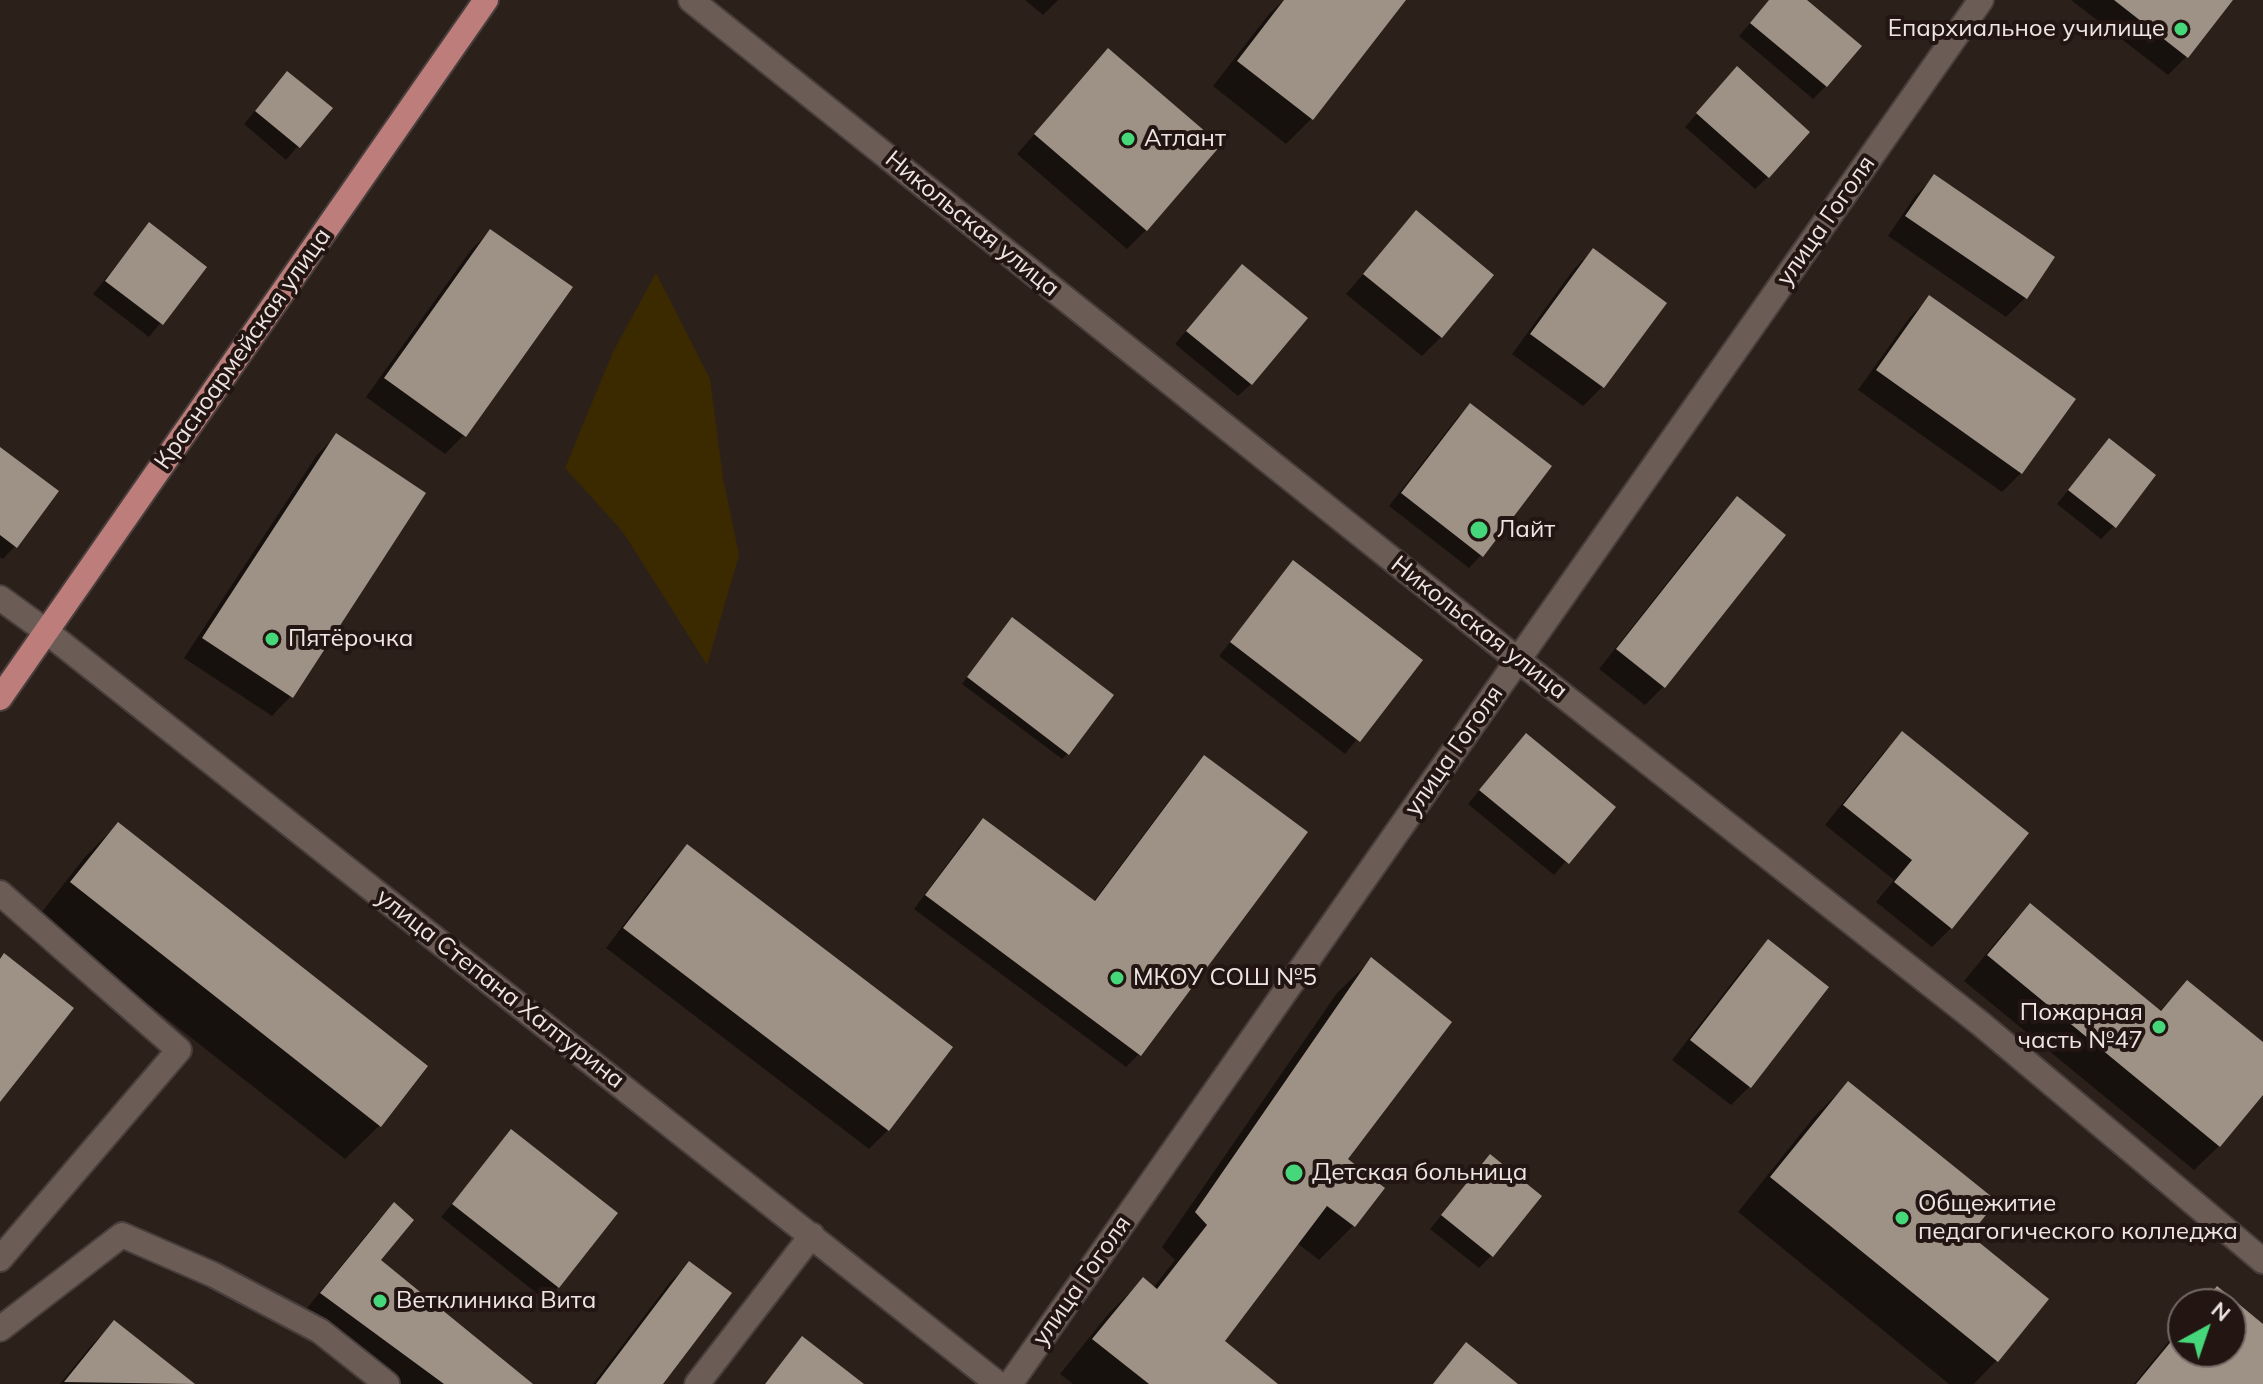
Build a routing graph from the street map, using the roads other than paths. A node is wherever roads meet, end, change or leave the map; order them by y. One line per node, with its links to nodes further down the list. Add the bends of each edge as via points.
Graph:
1 (486, 0): 5 (main road, Красноармейская улица)
2 (691, 0): 6 (street, Никольская улица)
3 (1981, 0): 6 (street, улица Гоголя)
4 (0, 598): 5 (street, улица Степана Халтурина)
5 (47, 632): 7 (main road, Красноармейская улица); 9 (street, улица Степана Халтурина)
6 (1518, 660): 11 (street, Никольская улица, via 1981,1024); 16 (street, улица Гоголя)
7 (0, 698)
8 (0, 893): 10 (street, via 179,1050)
9 (812, 1235): 14 (street); 15 (street, улица Степана Халтурина)
10 (0, 1259)
11 (2263, 1261)
12 (0, 1329): 13 (street, via 122,1235 214,1275 320,1331)
13 (387, 1384)
14 (697, 1384)
15 (998, 1384)
16 (1010, 1384)

